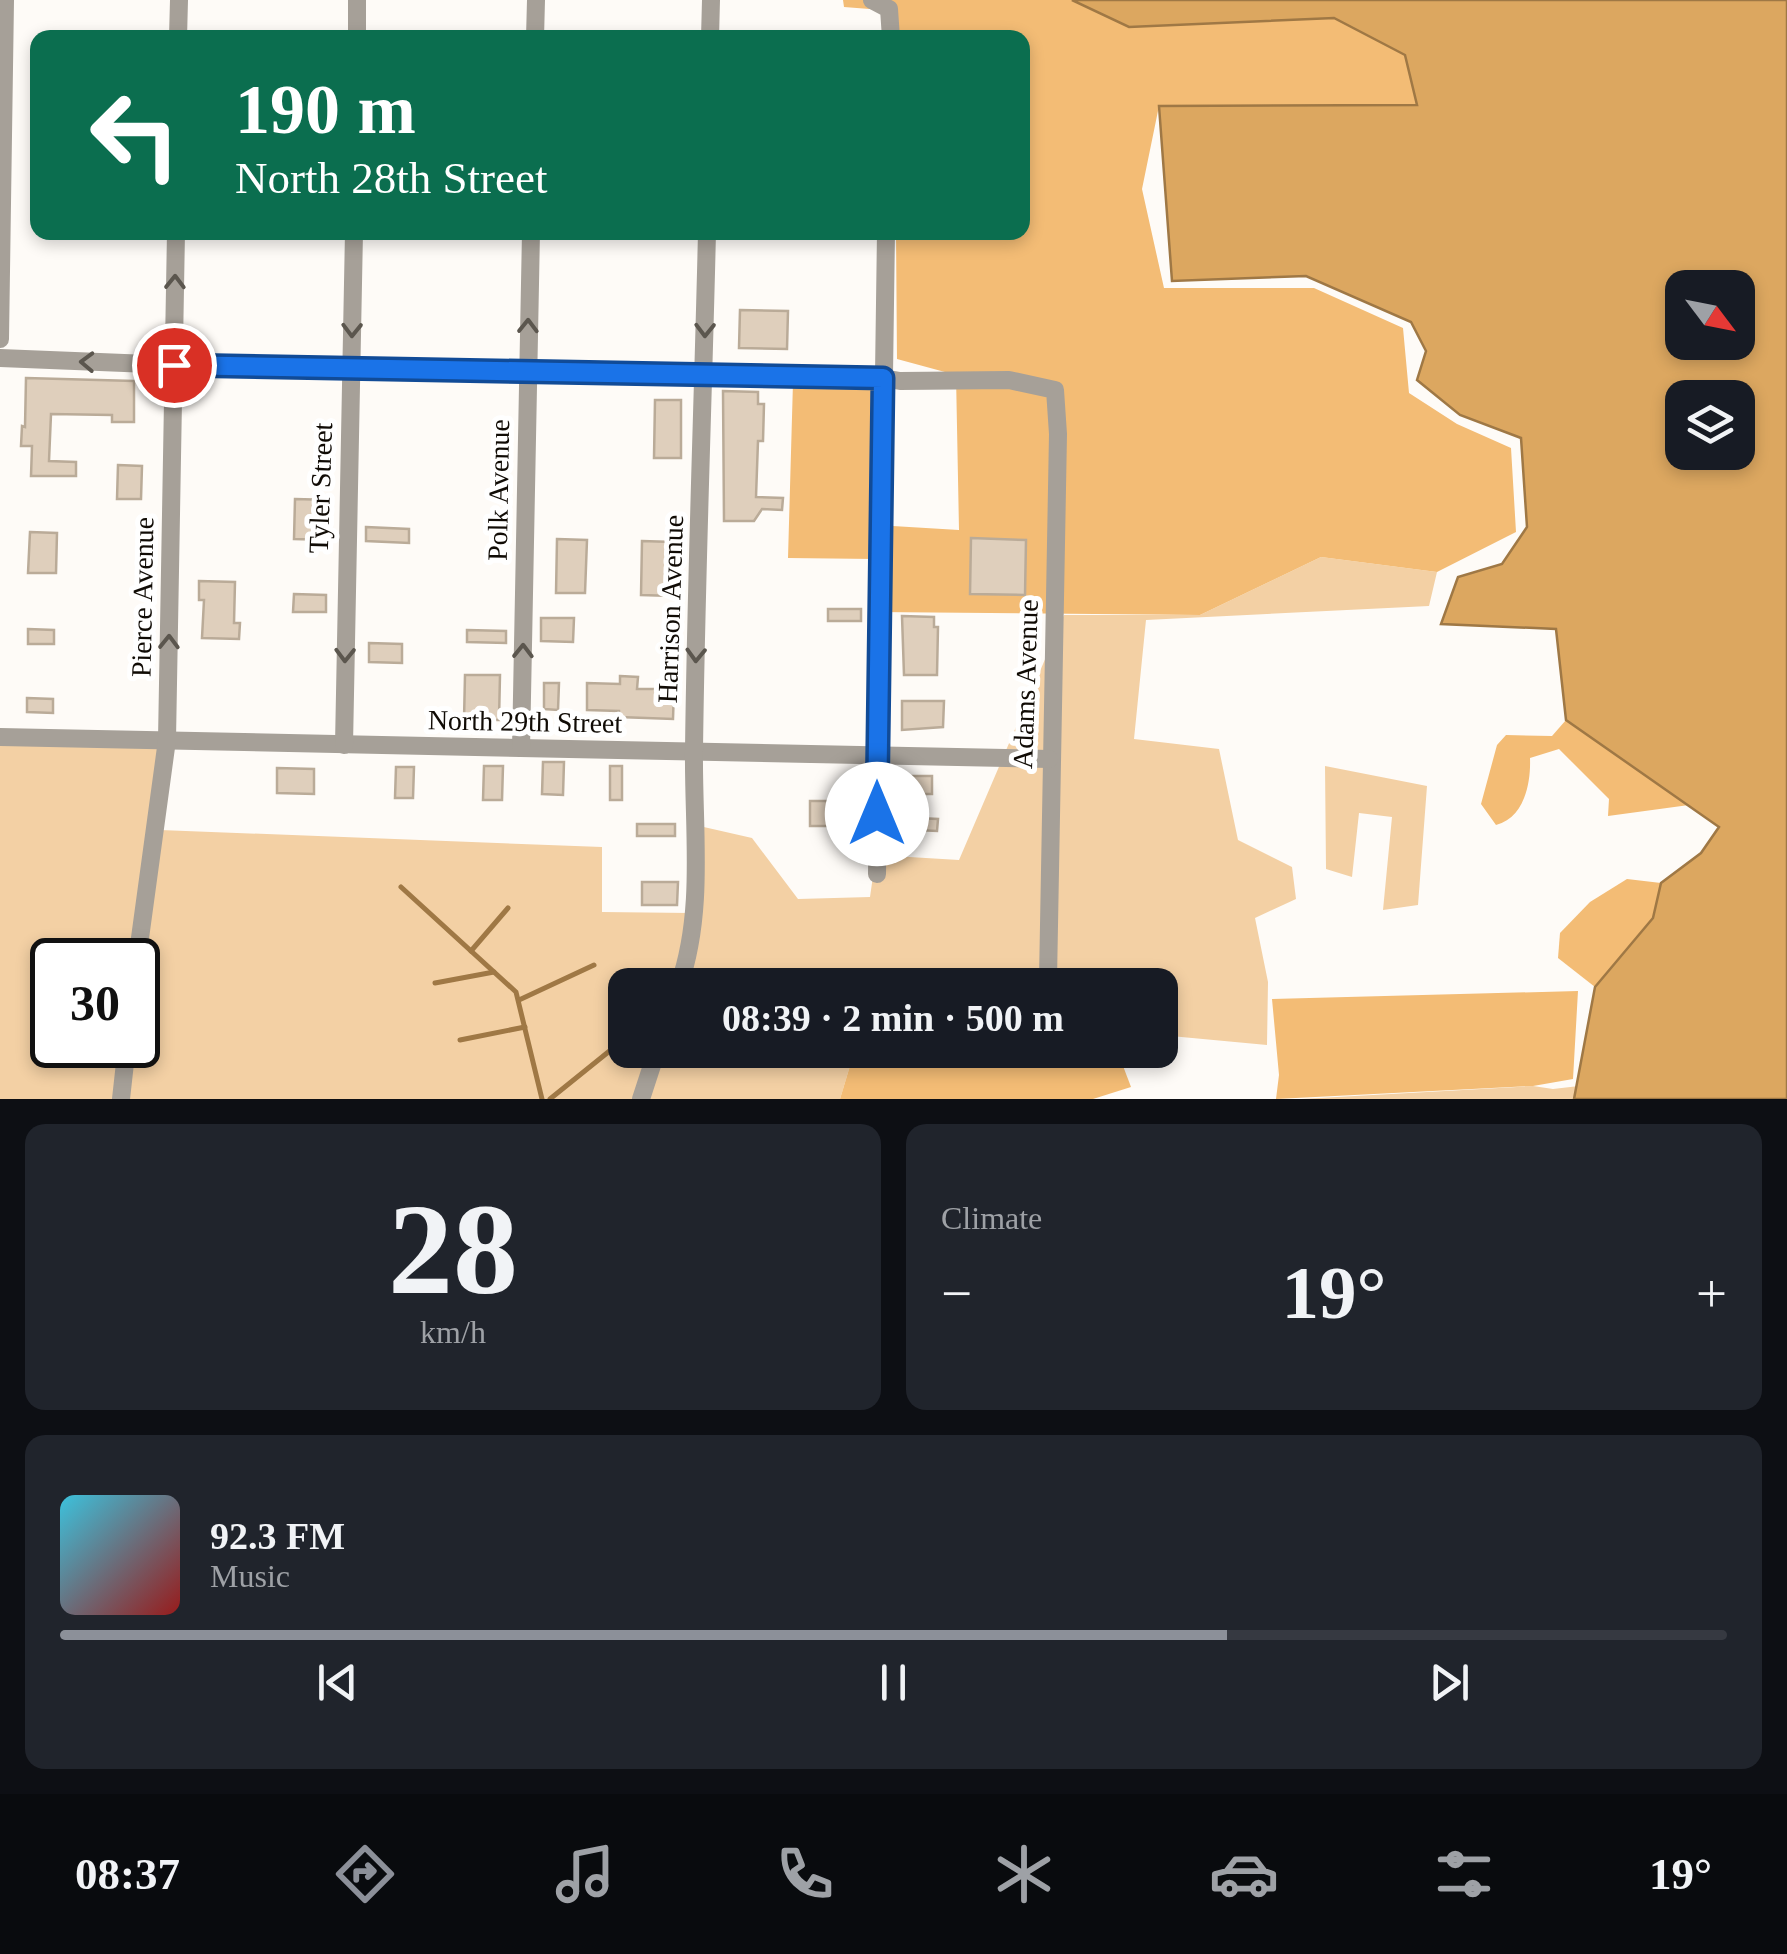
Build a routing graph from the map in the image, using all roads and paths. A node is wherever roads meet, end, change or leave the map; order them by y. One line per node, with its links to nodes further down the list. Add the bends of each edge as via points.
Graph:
1 (5, 0): 17 (street)
2 (178, 0): 7 (street)
3 (357, 0): 8 (street)
4 (536, 0): 9 (street)
5 (711, 0): 10 (street)
6 (872, 0): 11 (street, via 889,9)
7 (178, 30)
8 (356, 30)
9 (535, 30)
10 (710, 30)
11 (890, 30)
12 (176, 240): 19 (street, Pierce Avenue, one-way to 12)
13 (354, 240): 20 (street, Tyler Street, one-way to 20)
14 (530, 240): 21 (street, Polk Avenue, one-way to 14)
15 (706, 240): 22 (street, Harrison Avenue, one-way to 22)
16 (886, 240): 23 (street)
17 (0, 339)
18 (0, 358): 19 (street, one-way to 18)
19 (174, 365): 20 (street); 25 (street, Pierce Avenue, one-way to 19)
20 (352, 366): 21 (street); 26 (street, Tyler Street, one-way to 26)
21 (527, 371): 22 (street); 27 (street, Polk Avenue, one-way to 21)
22 (704, 375): 23 (street); 28 (street, Harrison Avenue, one-way to 28)
23 (883, 378): 29 (street); 30 (street, Adams Avenue, via 1009,380 1054,390)
24 (0, 737): 25 (street, North 29th Street)
25 (167, 740): 26 (street, North 29th Street); 32 (street, Pierce Avenue)
26 (344, 744): 27 (street, North 29th Street)
27 (521, 748): 28 (street, North 29th Street)
28 (694, 751): 29 (street, North 29th Street); 33 (street, Harrison Avenue, via 695,910)
29 (878, 754): 30 (street, North 29th Street); 31 (street)
30 (1049, 759): 34 (street, Adams Avenue)
31 (877, 874)
32 (140, 938)
33 (684, 968)
34 (1048, 968)
35 (124, 1068): 37 (street)
36 (651, 1068): 38 (street)
37 (121, 1099)
38 (641, 1099)

